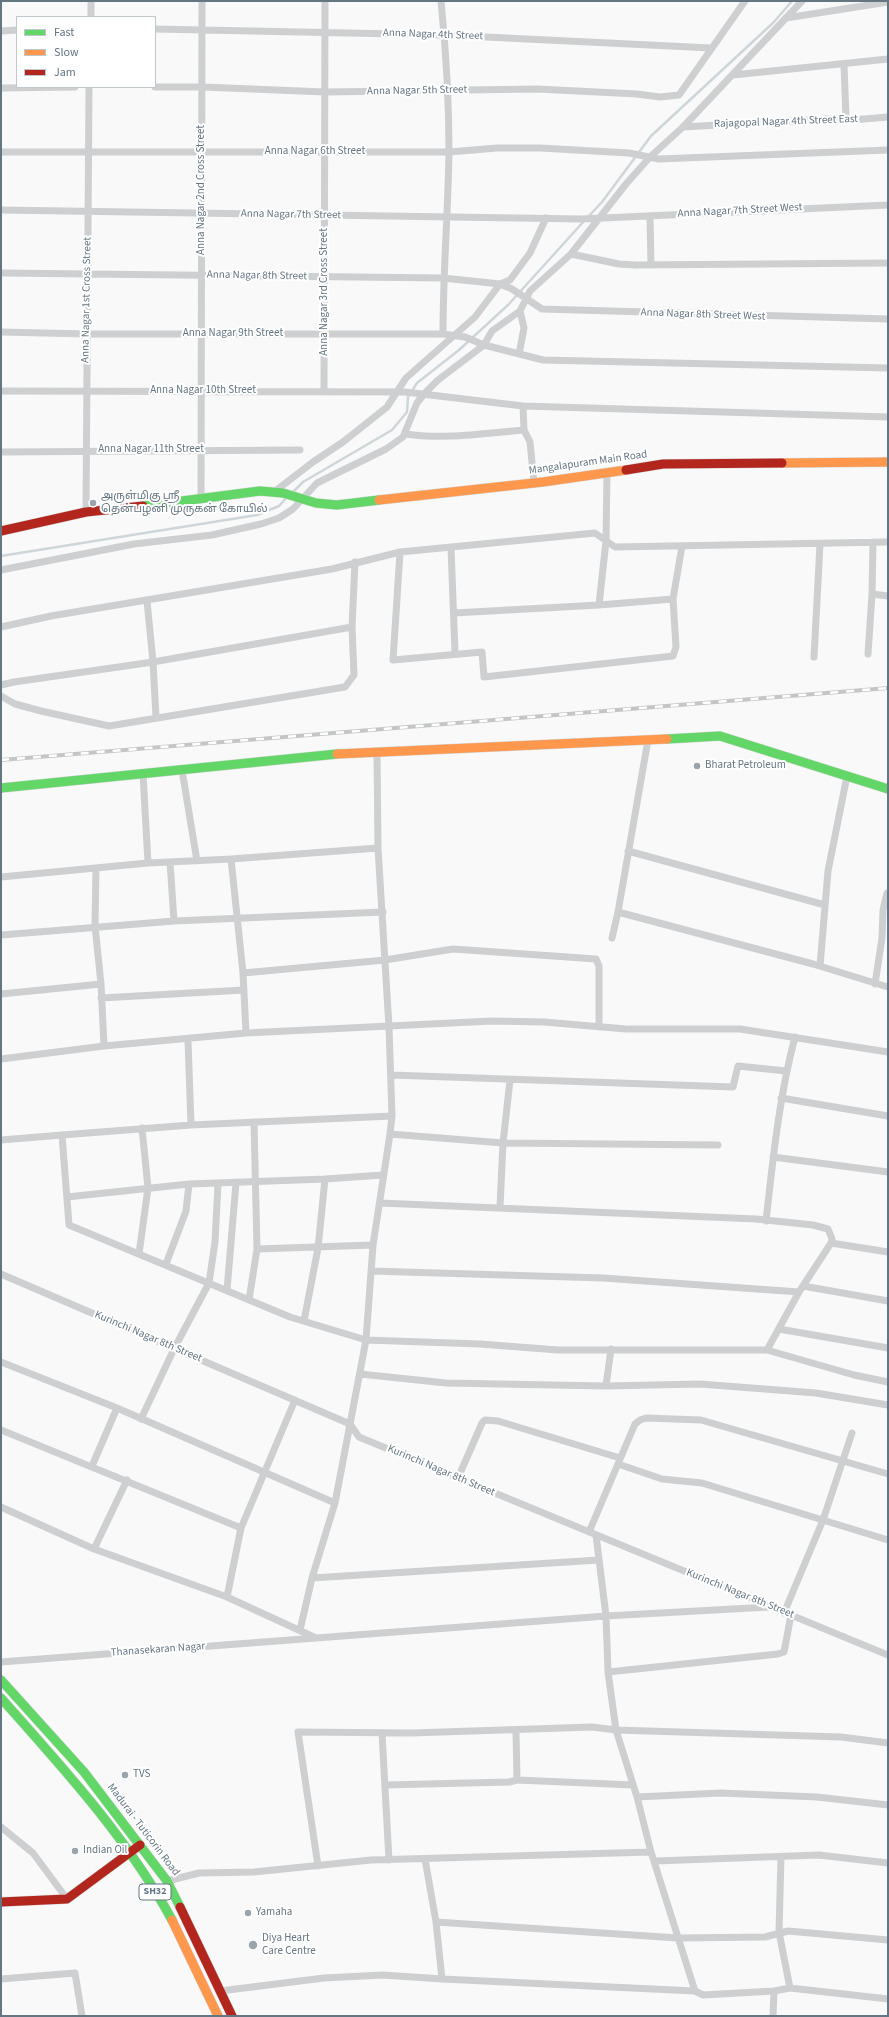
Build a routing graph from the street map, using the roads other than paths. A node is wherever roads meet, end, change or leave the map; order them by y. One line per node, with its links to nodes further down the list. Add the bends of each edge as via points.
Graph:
1 (91, 1): 8 (street)
2 (202, 1): 12 (street, Anna Nagar 2nd Cross Street)
3 (325, 1): 14 (street, Anna Nagar 3rd Cross Street)
4 (441, 1): 15 (street)
5 (745, 1): 16 (street)
6 (802, 1): 9 (street)
7 (888, 2): 9 (street)
8 (91, 16)
9 (786, 18): 19 (street)
10 (156, 29): 12 (street, Anna Nagar 4th Street)
11 (16, 30): 13 (street)
12 (201, 30): 14 (street, Anna Nagar 4th Street); 21 (street, Anna Nagar 2nd Cross Street)
13 (1, 31)
14 (325, 32): 15 (street, Anna Nagar 4th Street); 26 (street, Anna Nagar 3rd Cross Street)
15 (444, 35): 16 (street, Anna Nagar 4th Street); 25 (street)
16 (711, 48): 25 (street, Anna Nagar 5th Street, via 679,95 660,97 536,89)
17 (888, 59): 18 (street)
18 (844, 64): 19 (street); 28 (street)
19 (734, 75): 29 (street)
20 (156, 87): 21 (street, Anna Nagar 5th Street)
21 (203, 87): 26 (street, Anna Nagar 5th Street); 33 (street, Anna Nagar 2nd Cross Street)
22 (1, 88): 23 (street)
23 (16, 88)
24 (89, 88): 32 (street, Anna Nagar 1st Cross Street)
25 (448, 91): 26 (street, Anna Nagar 5th Street); 35 (street)
26 (325, 92): 34 (street, Anna Nagar 3rd Cross Street)
27 (888, 117): 28 (street, Rajagopal Nagar 4th Street East, via 852,120)
28 (846, 118): 29 (street, Rajagopal Nagar 4th Street East)
29 (683, 126): 36 (street)
30 (888, 150): 36 (street, Anna Nagar 6th Street, via 660,159)
31 (1, 152): 32 (street, Anna Nagar 6th Street)
32 (89, 152): 33 (street, Anna Nagar 6th Street); 39 (street, Anna Nagar 1st Cross Street)
33 (202, 152): 34 (street, Anna Nagar 6th Street); 40 (street, Anna Nagar 2nd Cross Street)
34 (325, 152): 35 (street, Anna Nagar 6th Street); 41 (street, Anna Nagar 3rd Cross Street)
35 (449, 152): 36 (street, Anna Nagar 6th Street, via 497,148 629,152); 42 (street)
36 (646, 157): 45 (street)
37 (888, 204): 43 (street, Anna Nagar 7th Street West)
38 (1, 210): 39 (street, Anna Nagar 7th Street)
39 (88, 212): 40 (street, Anna Nagar 7th Street); 51 (street, Anna Nagar 1st Cross Street)
40 (202, 213): 41 (street, Anna Nagar 7th Street); 52 (street, Anna Nagar 2nd Cross Street)
41 (325, 215): 42 (street, Anna Nagar 7th Street); 53 (street, Anna Nagar 3rd Cross Street)
42 (447, 216): 44 (street, Anna Nagar 7th Street); 54 (street)
43 (650, 216): 45 (street, Anna Nagar 7th Street West); 49 (street)
44 (546, 218): 46 (street, Anna Nagar 7th Street); 55 (street, via 530,253 510,280)
45 (595, 218): 46 (street, Anna Nagar 7th Street West); 47 (street)
46 (581, 219)
47 (571, 254): 49 (street, via 619,264); 57 (street)
48 (888, 263): 49 (street)
49 (652, 265)
50 (1, 273): 51 (street, Anna Nagar 8th Street)
51 (88, 274): 52 (street, Anna Nagar 8th Street); 61 (street, Anna Nagar 1st Cross Street)
52 (202, 276): 53 (street, Anna Nagar 8th Street); 62 (street, Anna Nagar 2nd Cross Street)
53 (325, 277): 54 (street, Anna Nagar 8th Street); 63 (street, Anna Nagar 3rd Cross Street)
54 (443, 278): 55 (street, Anna Nagar 8th Street); 64 (street)
55 (500, 284): 56 (street, Anna Nagar 8th Street); 65 (street, via 475,317)
56 (512, 289): 57 (street, Anna Nagar 8th Street West)
57 (523, 298): 58 (street); 59 (street, Anna Nagar 8th Street West, via 542,310)
58 (520, 311): 66 (street, via 492,331); 67 (street, via 524,328)
59 (888, 319)
60 (1, 332): 61 (street, Anna Nagar 9th Street)
61 (87, 334): 62 (street, Anna Nagar 9th Street); 70 (street, Anna Nagar 1st Cross Street)
62 (201, 334): 63 (street, Anna Nagar 9th Street); 71 (street, Anna Nagar 2nd Cross Street)
63 (325, 334): 64 (street, Anna Nagar 9th Street); 72 (street, Anna Nagar 3rd Cross Street)
64 (443, 334): 65 (street, Anna Nagar 9th Street)
65 (454, 336): 66 (street, Anna Nagar 9th Street, via 476,340); 73 (street, via 406,378)
66 (484, 345): 67 (street, Anna Nagar 9th Street); 74 (street)
67 (519, 354): 68 (street, Anna Nagar 9th Street, via 543,360)
68 (888, 368)
69 (1, 391): 70 (street, Anna Nagar 10th Street)
70 (87, 391): 71 (street, Anna Nagar 10th Street); 79 (street, Anna Nagar 1st Cross Street)
71 (201, 391): 72 (street, Anna Nagar 10th Street); 80 (street, Anna Nagar 2nd Cross Street)
72 (324, 391): 73 (street, Anna Nagar 10th Street)
73 (401, 392): 74 (street, Anna Nagar 10th Street); 86 (street, via 376,417)
74 (424, 394): 75 (street, Anna Nagar 10th Street); 78 (street, via 417,403)
75 (523, 406): 76 (street, Anna Nagar 10th Street); 77 (street)
76 (888, 416)
77 (524, 430): 78 (street, via 424,437); 85 (street, via 530,442)
78 (406, 434): 87 (street, via 386,449 317,483)
79 (86, 450): 80 (street, Anna Nagar 11th Street); 82 (street, Anna Nagar 11th Street); 89 (street, Anna Nagar 1st Cross Street)
80 (201, 450): 81 (street, Anna Nagar 11th Street); 88 (street, Anna Nagar 2nd Cross Street)
81 (300, 450)
82 (1, 452)
83 (888, 462): 84 (street, Mangalapuram Main Road, via 663,464)
84 (607, 473): 85 (street, Mangalapuram Main Road); 91 (street)
85 (534, 483): 87 (street, Mangalapuram Main Road, via 337,505)
86 (274, 492): 87 (street, Mangalapuram Main Road); 88 (street, via 260,491)
87 (299, 498): 99 (street, via 293,509 279,518 261,524 212,535 134,544)
88 (201, 500): 89 (street)
89 (86, 512): 90 (street)
90 (1, 531)
91 (606, 541): 95 (street, via 615,547); 96 (street, via 595,533); 104 (street)
92 (873, 542): 93 (street); 94 (street); 100 (street)
93 (888, 542)
94 (820, 544): 95 (street); 110 (street)
95 (682, 546): 102 (street)
96 (451, 548): 97 (street); 105 (street)
97 (400, 552): 98 (street); 108 (street, via 393,660)
98 (355, 562): 103 (street, via 332,569); 107 (street)
99 (1, 570)
100 (872, 594): 101 (street); 109 (street)
101 (888, 596)
102 (673, 599): 104 (street); 108 (street, via 676,646 673,656 484,677 482,652)
103 (147, 601): 106 (street, via 51,616); 111 (street)
104 (599, 605): 105 (street)
105 (454, 613): 108 (street)
106 (1, 627)
107 (352, 627): 111 (street); 114 (street, via 354,675 345,687)
108 (455, 653)
109 (868, 654)
110 (814, 656)
111 (153, 662): 112 (street); 114 (street)
112 (1, 686)
113 (1, 696): 114 (street, via 15,704 109,726)
114 (156, 718)
115 (648, 740): 116 (street); 119 (street, via 720,736); 123 (street)
116 (377, 753): 117 (street, via 341,754); 122 (street)
117 (182, 770): 118 (street); 125 (street)
118 (143, 774): 120 (street); 127 (street)
119 (847, 776): 121 (street); 131 (street, via 828,871)
120 (1, 788)
121 (888, 789)
122 (378, 848): 124 (street); 132 (street)
123 (628, 851): 131 (street); 133 (street)
124 (231, 859): 125 (street); 134 (street)
125 (198, 861): 126 (street)
126 (170, 862): 127 (street); 135 (street)
127 (148, 863): 128 (street)
128 (96, 868): 129 (street); 136 (street)
129 (1, 877)
130 (887, 893): 143 (street)
131 (825, 905): 140 (street)
132 (382, 912): 134 (street); 139 (street)
133 (618, 912): 138 (street); 140 (street)
134 (238, 919): 135 (street); 141 (street)
135 (174, 921): 136 (street)
136 (95, 926): 137 (street); 142 (street)
137 (1, 935)
138 (612, 938)
139 (386, 960): 141 (street); 148 (street); 149 (street, via 453,949 596,959 599,966)
140 (820, 966): 143 (street)
141 (243, 973): 145 (street)
142 (101, 984): 146 (street); 147 (street)
143 (875, 984): 144 (street)
144 (888, 987)
145 (244, 990): 147 (street); 150 (street)
146 (1, 994)
147 (101, 998): 153 (street)
148 (390, 1027): 149 (street, via 492,1021); 150 (street); 157 (street)
149 (599, 1027): 151 (street, via 740,1029)
150 (246, 1034): 152 (street)
151 (795, 1037): 154 (street); 156 (street)
152 (188, 1040): 153 (street); 163 (street)
153 (104, 1046): 155 (street)
154 (888, 1052)
155 (1, 1059)
156 (786, 1071): 158 (street, via 738,1066 733,1087); 159 (street)
157 (391, 1075): 158 (street); 160 (street)
158 (510, 1080): 168 (street)
159 (781, 1098): 161 (street); 170 (street)
160 (392, 1116): 162 (street); 165 (street)
161 (888, 1116)
162 (254, 1122): 163 (street); 174 (street)
163 (191, 1124): 164 (street)
164 (142, 1128): 166 (street); 178 (street)
165 (390, 1134): 168 (street); 172 (street)
166 (62, 1135): 167 (street); 179 (street)
167 (1, 1140)
168 (503, 1143): 169 (street); 181 (street)
169 (718, 1146)
170 (773, 1156): 171 (street); 182 (street)
171 (888, 1172)
172 (383, 1175): 173 (street); 180 (street)
173 (325, 1179): 174 (street); 185 (street)
174 (255, 1182): 175 (street); 186 (street)
175 (236, 1183): 177 (street); 194 (street)
176 (189, 1184): 177 (street); 178 (street); 189 (street, via 186,1211)
177 (218, 1184): 192 (street, via 216,1242)
178 (148, 1188): 179 (street); 188 (street)
179 (67, 1197): 188 (street, via 69,1225)
180 (380, 1203): 181 (street); 184 (street)
181 (500, 1207): 182 (street)
182 (766, 1221): 183 (street, via 800,1223 828,1229)
183 (831, 1244): 187 (street); 193 (street)
184 (373, 1245): 185 (street); 190 (street)
185 (318, 1248): 186 (street); 197 (street)
186 (257, 1249): 195 (street)
187 (888, 1252)
188 (139, 1254): 189 (street)
189 (166, 1264): 192 (street)
190 (371, 1271): 193 (street, via 595,1278); 199 (street)
191 (1, 1274): 201 (street, Kurinchi Nagar 8th Street)
192 (209, 1283): 194 (street); 201 (street)
193 (801, 1289): 196 (street); 198 (street)
194 (227, 1290): 195 (street)
195 (249, 1300): 197 (street)
196 (888, 1301)
197 (304, 1321): 199 (street)
198 (779, 1329): 200 (street); 203 (street)
199 (366, 1340): 202 (street, via 558,1350); 205 (street)
200 (888, 1348)
201 (174, 1349): 208 (street, Kurinchi Nagar 8th Street); 211 (street)
202 (611, 1349): 203 (street); 207 (street)
203 (767, 1350): 206 (street)
204 (1, 1362): 210 (street)
205 (360, 1374): 207 (street, via 446,1383); 212 (street)
206 (888, 1382)
207 (606, 1386): 209 (street, via 700,1384 816,1393)
208 (294, 1400): 212 (street, Kurinchi Nagar 8th Street); 218 (street)
209 (888, 1405)
210 (116, 1408): 211 (street); 217 (street)
211 (142, 1419): 218 (street)
212 (350, 1424): 220 (street, Kurinchi Nagar 8th Street, via 359,1437); 222 (street)
213 (1, 1430): 217 (street)
214 (852, 1433): 216 (street)
215 (619, 1461): 216 (street, via 635,1424 646,1418 701,1420); 220 (street, via 485,1420); 224 (street, via 662,1480 702,1483); 226 (street)
216 (843, 1461): 219 (street); 224 (street)
217 (92, 1466): 221 (street)
218 (264, 1472): 222 (street); 225 (street)
219 (888, 1474)
220 (458, 1478): 226 (street, Kurinchi Nagar 8th Street)
221 (126, 1480): 225 (street); 229 (street)
222 (335, 1504): 231 (street)
223 (1, 1507): 229 (street)
224 (823, 1520): 228 (street); 234 (street)
225 (241, 1528): 232 (street)
226 (589, 1532): 227 (street, Kurinchi Nagar 8th Street)
227 (596, 1535): 230 (street); 233 (street, Kurinchi Nagar 8th Street)
228 (888, 1540)
229 (94, 1549): 232 (street)
230 (599, 1560): 231 (street); 235 (street)
231 (312, 1578): 236 (street)
232 (227, 1597): 236 (street)
233 (771, 1607): 234 (street, Kurinchi Nagar 8th Street); 235 (street, Thanasekaran Nagar)
234 (788, 1614): 238 (street, Kurinchi Nagar 8th Street); 240 (street, via 784,1652 778,1654)
235 (606, 1616): 237 (street, Thanasekaran Nagar); 240 (street)
236 (300, 1630): 237 (street)
237 (316, 1638): 239 (street, Thanasekaran Nagar)
238 (888, 1655)
239 (1, 1662)
240 (608, 1672): 243 (street)
241 (1, 1680): 253 (street, Madurai - Tuticorin Road / SH32, via 84,1772)
242 (1, 1698): 255 (street, SH32, via 73,1780)
243 (616, 1730): 244 (street, via 592,1727); 246 (street, via 841,1737); 249 (street)
244 (516, 1731): 245 (street); 247 (street)
245 (382, 1733): 248 (street); 261 (street, via 298,1732)
246 (888, 1742)
247 (517, 1780): 248 (street); 249 (street)
248 (385, 1785): 258 (street)
249 (633, 1785): 250 (street)
250 (637, 1797): 251 (street, via 720,1793 817,1797); 254 (street)
251 (888, 1805)
252 (1, 1827): 263 (street, via 33,1853)
253 (140, 1845): 255 (street); 262 (street, Madurai - Tuticorin Road / SH32)
254 (651, 1852): 257 (street); 259 (street)
255 (130, 1854): 263 (street); 277 (street, SH32, via 188,1950)
256 (781, 1857): 259 (street); 260 (street, via 819,1855); 266 (street)
257 (425, 1859): 258 (street); 265 (street)
258 (390, 1860): 261 (street)
259 (655, 1861): 267 (street)
260 (888, 1863)
261 (318, 1866): 262 (street, via 254,1872 199,1873)
262 (167, 1880): 272 (street, Madurai - Tuticorin Road / SH32)
263 (67, 1899): 264 (street)
264 (1, 1902)
265 (436, 1922): 267 (street); 270 (street)
266 (778, 1932): 267 (street, via 765,1937); 268 (street); 271 (street)
267 (678, 1938): 273 (street)
268 (888, 1940)
269 (1, 1979): 276 (street, via 76,1973)
270 (442, 1979): 272 (street, via 383,1975 331,1977); 273 (street)
271 (790, 1988): 274 (street); 275 (street)
272 (220, 1991): 278 (street, Madurai - Tuticorin Road / SH32)
273 (695, 1991): 274 (street, via 703,1995)
274 (774, 1991): 279 (street)
275 (888, 1999)
276 (82, 2016)
277 (218, 2016)
278 (232, 2016)
279 (773, 2016)

